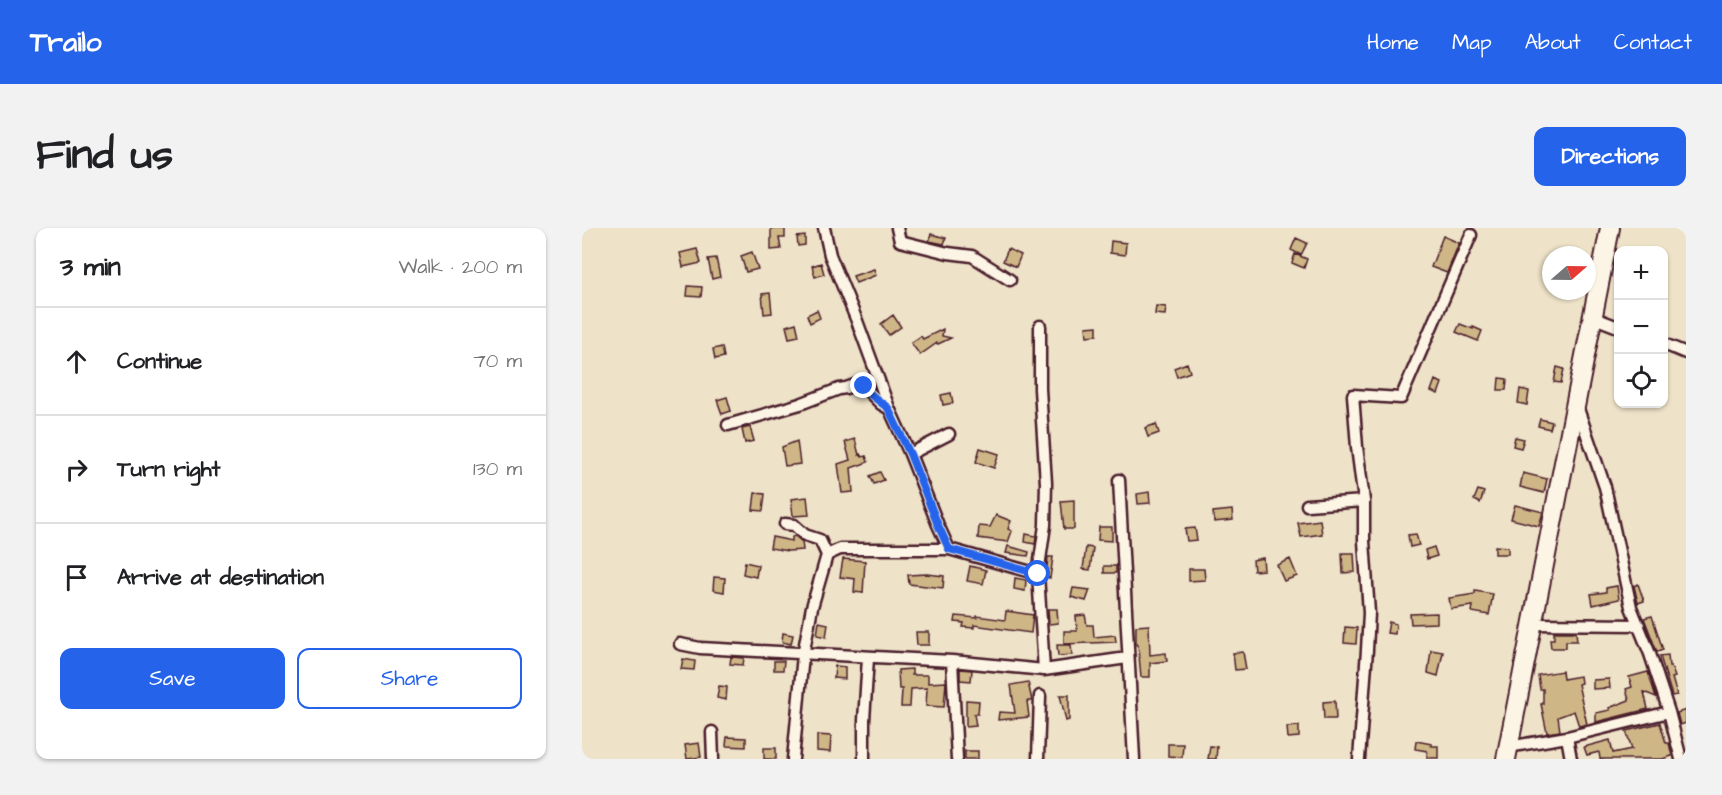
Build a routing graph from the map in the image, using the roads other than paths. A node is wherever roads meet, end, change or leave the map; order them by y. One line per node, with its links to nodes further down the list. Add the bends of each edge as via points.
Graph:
1 (824, 228): 12 (street, via 830,255)
2 (1610, 228): 6 (highway)
3 (896, 229): 5 (street, via 900,241 972,256)
4 (1471, 235): 17 (street, via 1401,398 1353,395)
5 (1010, 280)
6 (1592, 317): 7 (street); 11 (highway)
7 (1614, 325)
8 (1040, 326): 22 (street, via 1046,493)
9 (1668, 345): 10 (street)
10 (1686, 352)
11 (1576, 404): 23 (highway); 24 (street, via 1605,488 1631,607)
12 (888, 408): 13 (street, via 860,383); 15 (street)
13 (728, 425)
14 (949, 434): 15 (street)
15 (910, 454): 20 (street)
16 (1119, 480): 28 (street)
17 (1364, 501): 18 (street); 42 (street, via 1369,613)
18 (1307, 505)
19 (785, 524): 21 (street, via 820,540)
20 (949, 549): 21 (street, via 840,549); 22 (street)
21 (827, 555): 26 (street)
22 (1038, 574): 30 (street)
23 (1533, 624): 24 (street); 35 (highway)
24 (1639, 625): 32 (street)
25 (680, 644): 26 (street)
26 (803, 655): 27 (street); 37 (street)
27 (868, 658): 29 (street); 38 (street)
28 (1127, 658): 30 (street); 41 (street)
29 (952, 661): 30 (street); 39 (street)
30 (1044, 670)
31 (1040, 696): 40 (street)
32 (1669, 712): 34 (street); 44 (street)
33 (712, 732): 36 (street)
34 (1567, 737): 35 (street); 43 (street)
35 (1507, 753)
36 (713, 759)
37 (793, 759)
38 (864, 759)
39 (957, 759)
40 (1038, 759)
41 (1134, 759)
42 (1359, 759)
43 (1571, 759)
44 (1681, 759)

